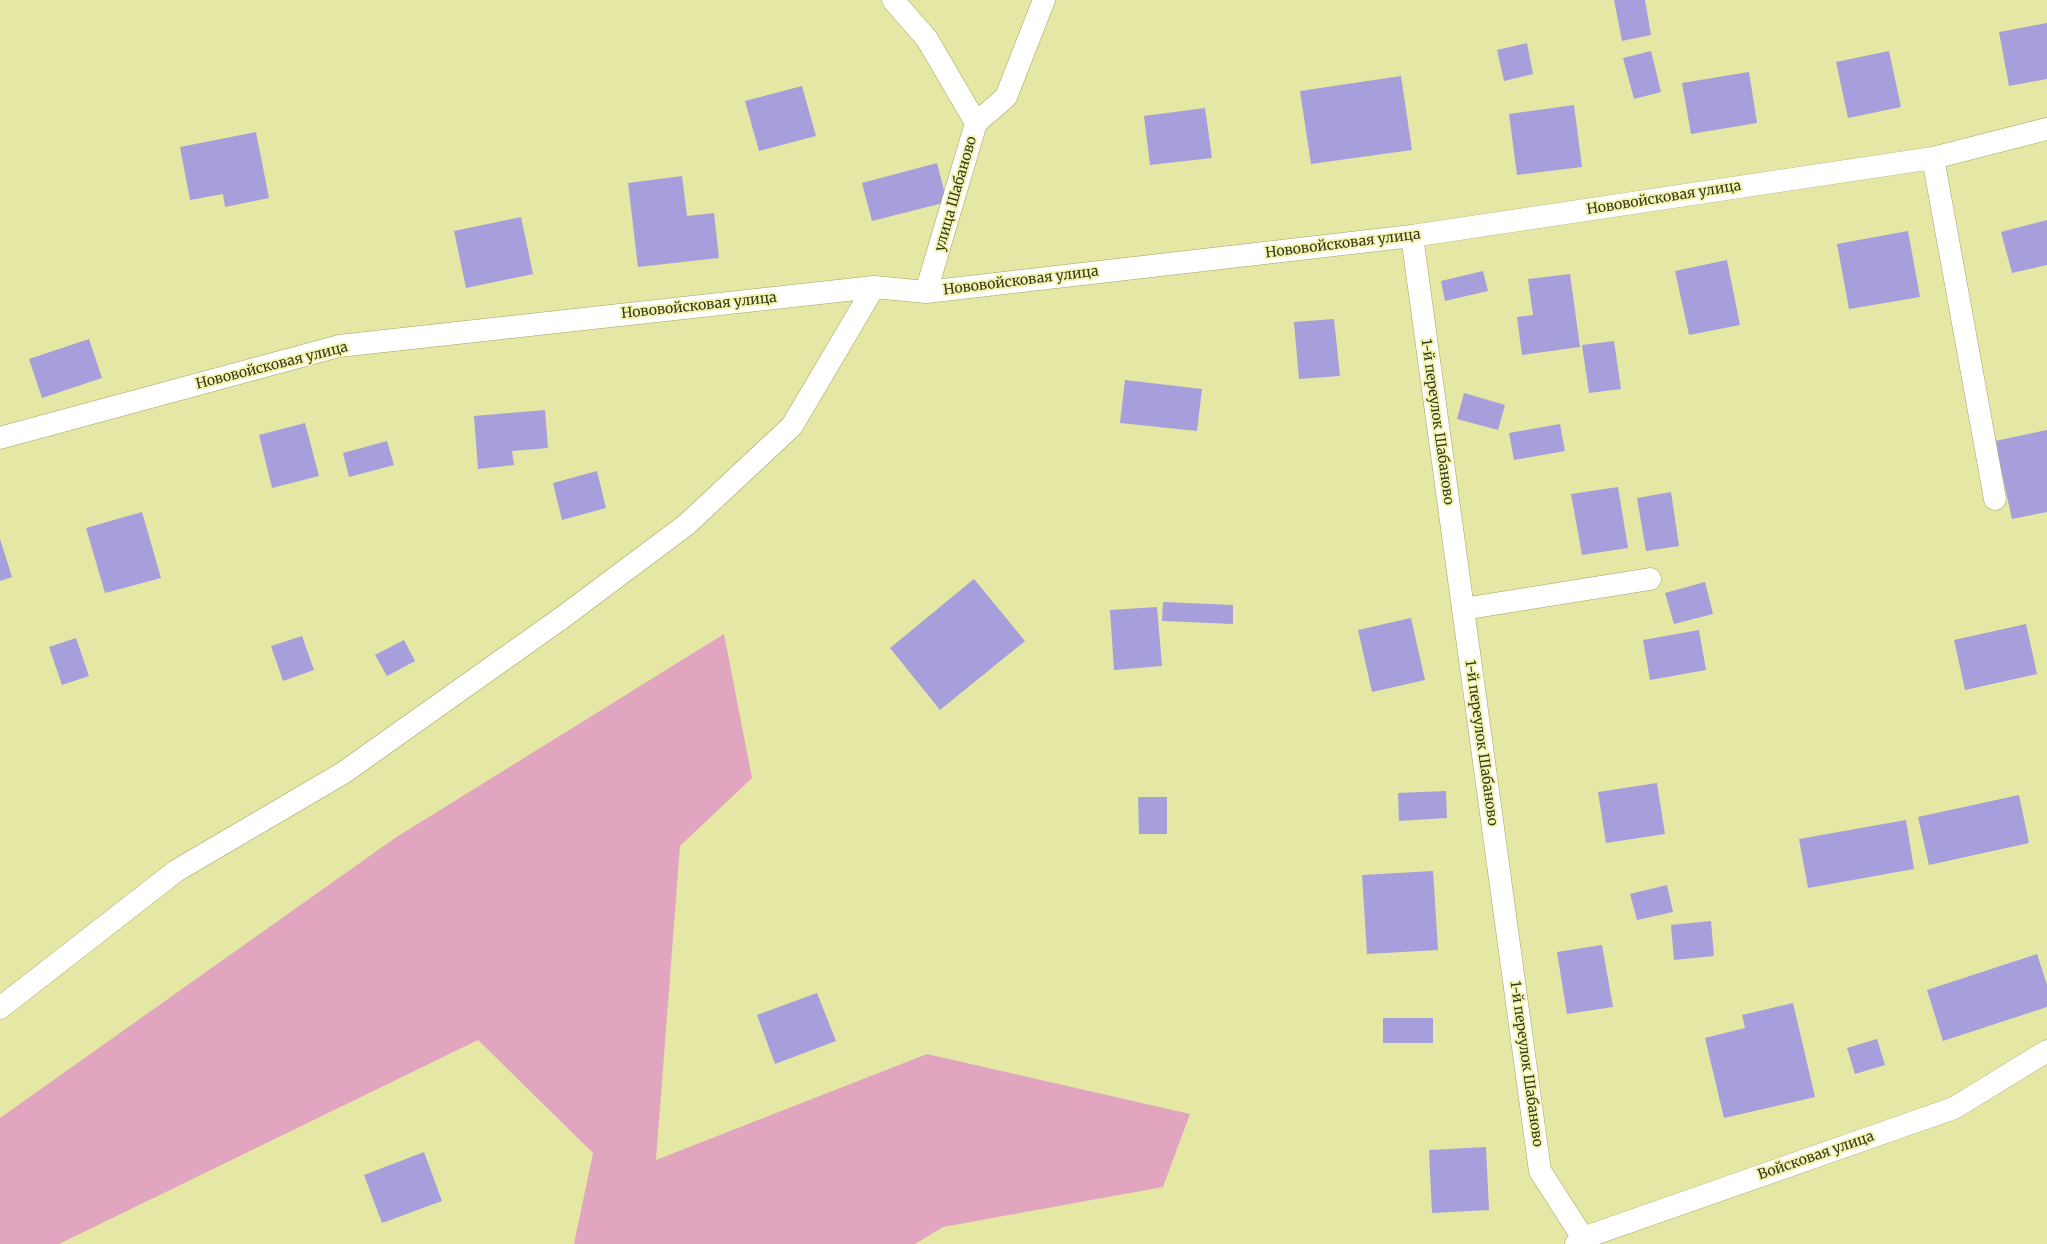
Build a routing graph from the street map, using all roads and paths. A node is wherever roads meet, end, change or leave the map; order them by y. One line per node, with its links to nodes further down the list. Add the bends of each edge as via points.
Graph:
1 (893, 0): 3 (street, улица Шабаново, via 927,39)
2 (1044, 0): 3 (street, via 1006,97)
3 (976, 123): 8 (street, улица Шабаново)
4 (2047, 129): 5 (street, Нововойсковая улица)
5 (1933, 158): 6 (street, Нововойсковая улица); 10 (street)
6 (1412, 236): 8 (street, Нововойсковая улица); 12 (street, 1-й переулок Шабаново)
7 (874, 287): 8 (street, Нововойсковая улица); 9 (street, Нововойсковая улица, via 339,346); 13 (street, via 792,426 686,525 563,617 343,773 176,871)
8 (926, 292)
9 (0, 438)
10 (1995, 499)
11 (1650, 579): 12 (street)
12 (1463, 609): 15 (street, 1-й переулок Шабаново, via 1540,1171)
13 (0, 1008)
14 (2047, 1051): 15 (street, Войсковая улица, via 1954,1108)
15 (1580, 1241)

